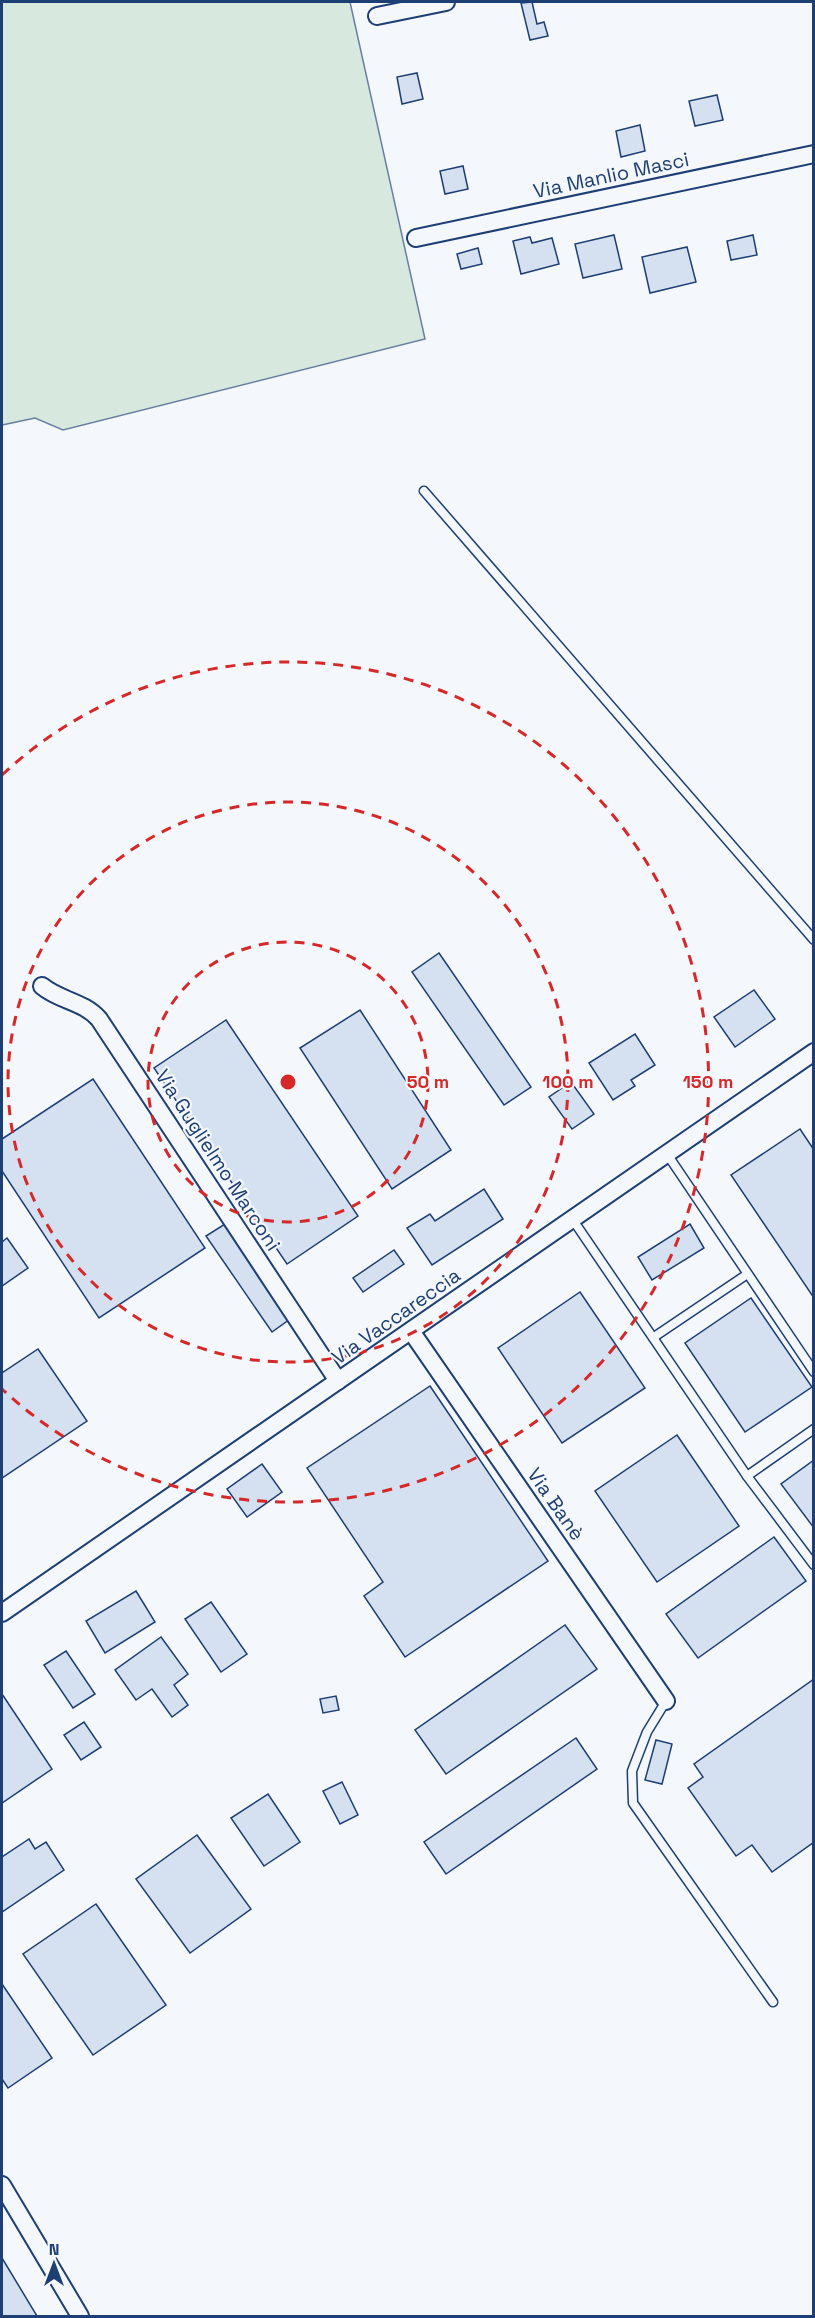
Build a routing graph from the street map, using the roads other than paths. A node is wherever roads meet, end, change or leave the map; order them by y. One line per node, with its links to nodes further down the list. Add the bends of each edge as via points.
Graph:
1 (446, 2): 2 (street)
2 (377, 16)
3 (813, 154): 4 (street, Via Manlio Masci)
4 (416, 238)
5 (424, 491): 6 (lane)
6 (813, 940)
7 (42, 986): 15 (street, Via Guglielmo Marconi, via 83,1005 99,1019)
8 (813, 1052): 9 (street, Via Vaccareccia)
9 (667, 1154): 10 (street, Via Vaccareccia); 11 (lane)
10 (573, 1220): 12 (street, Via Vaccareccia); 13 (lane)
11 (746, 1275): 13 (lane); 14 (lane)
12 (411, 1331): 15 (street, Via Vaccareccia); 20 (street, Via Banè)
13 (654, 1337): 17 (lane)
14 (813, 1372)
15 (338, 1381): 19 (street, Via Vaccareccia)
16 (813, 1429): 17 (lane)
17 (747, 1476): 18 (lane)
18 (813, 1565)
19 (2, 1612)
20 (666, 1701): 21 (lane, via 647,1732 632,1771 633,1803)
21 (773, 2002)
22 (2, 2185): 23 (street)
23 (80, 2316)

